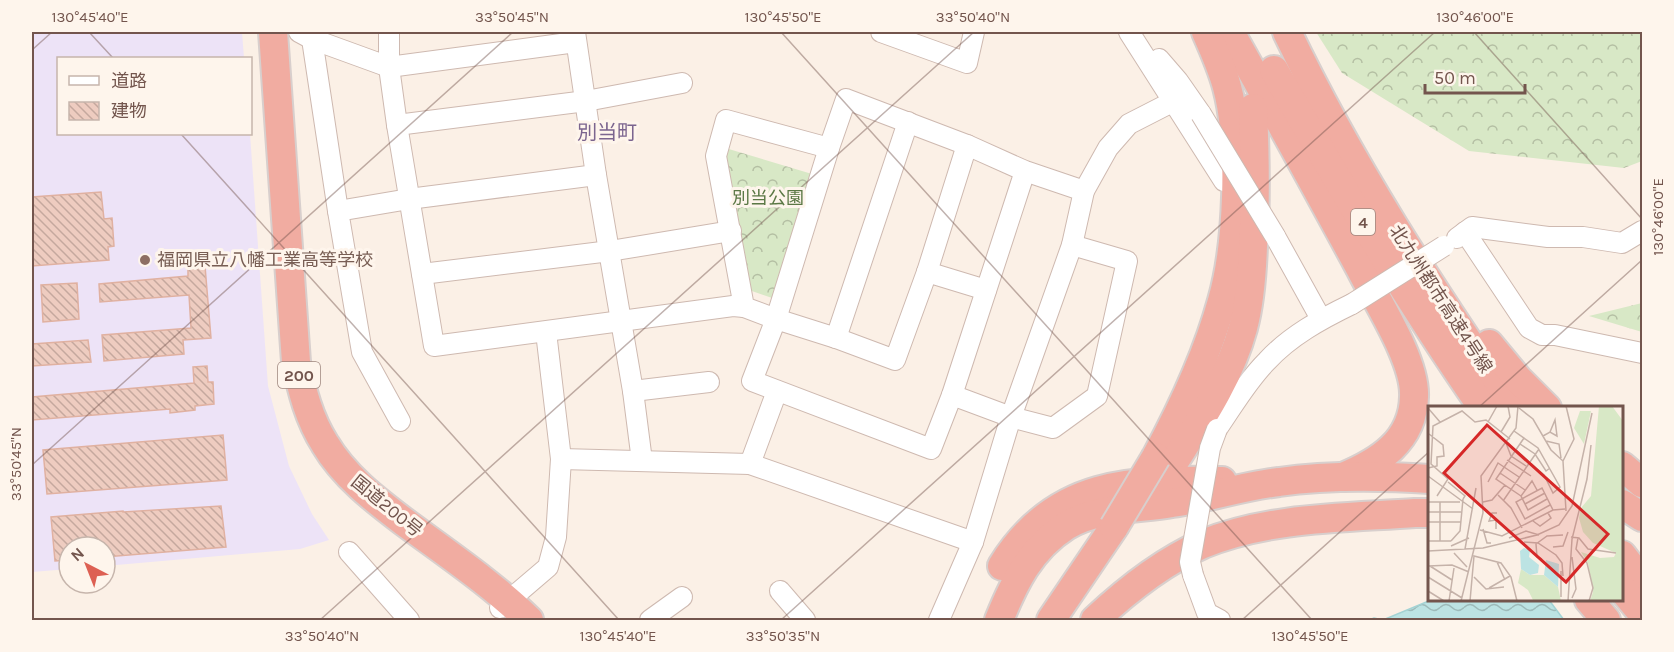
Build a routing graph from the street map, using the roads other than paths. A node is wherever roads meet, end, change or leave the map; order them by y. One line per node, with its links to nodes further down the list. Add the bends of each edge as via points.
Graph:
1 (260, 32): 79 (highway, 国道200号 / 200, via 283,367 297,425 312,454 357,503)
2 (273, 32): 79 (highway, 国道200号 / 200, via 296,362 311,416 325,445 358,484)
3 (389, 32): 14 (street)
4 (974, 32): 11 (street, via 967,63)
5 (1129, 32): 17 (street)
6 (1133, 32): 39 (street, bridge, via 1178,81 1201,114)
7 (1206, 32): 54 (highway, via 1225,80 1233,118 1234,225 1223,300)
8 (1230, 32): 59 (highway, via 1397,338 1414,380 1410,420 1400,439 1365,468)
9 (1252, 32): 49 (highway, 北九州都市高速4号線 / 4, via 1360,217)
10 (1287, 32): 23 (highway, 北九州都市高速4号線 / 4)
11 (891, 33)
12 (305, 35): 14 (street); 29 (street)
13 (575, 37): 14 (street); 16 (street)
14 (389, 67): 20 (street)
15 (682, 83): 16 (street)
16 (586, 101): 20 (street); 25 (street)
17 (1174, 101): 26 (street); 27 (street, via 1129,124 1108,148)
18 (1253, 108): 54 (highway, via 1254,229 1243,328 1220,387)
19 (908, 122): 21 (street); 22 (street, via 846,99); 43 (street)
20 (397, 125): 28 (street)
21 (968, 145): 24 (street); 35 (street)
22 (829, 148): 30 (street, via 726,120 716,156); 40 (street)
23 (1347, 148): 50 (highway, 北九州都市高速4号線 / 4, via 1432,287); 51 (highway, via 1496,352)
24 (1025, 171): 27 (street); 37 (street)
25 (596, 175): 28 (street); 34 (street)
26 (1224, 181)
27 (1084, 191): 33 (street)
28 (409, 199): 29 (street); 36 (street)
29 (338, 211): 53 (street, via 362,352)
30 (730, 231): 34 (street); 38 (street)
31 (1642, 231): 32 (street, via 1622,243 1472,227)
32 (1465, 232): 39 (street, bridge, via 1352,304); 44 (street, via 1529,328 1542,334)
33 (1072, 245): 52 (street); 52 (street, via 1127,261 1097,396 1053,429)
34 (610, 251): 36 (street); 41 (street)
35 (927, 272): 37 (street); 43 (street, via 895,360)
36 (422, 274): 42 (street, via 435,346)
37 (986, 290): 48 (street)
38 (744, 307): 40 (street); 41 (street)
39 (1321, 319): 92 (street, bridge, via 1267,361 1217,429 1210,448 1190,562 1207,613)
40 (776, 320): 43 (street); 47 (street, via 752,381)
41 (621, 321): 42 (street); 46 (street)
42 (546, 332): 55 (street)
43 (836, 338)
44 (1642, 353)
45 (709, 382): 46 (street)
46 (633, 391): 56 (street)
47 (777, 391): 48 (street, via 931,448); 57 (street)
48 (952, 395): 52 (street)
49 (1482, 406)
50 (1512, 406)
51 (1545, 406)
52 (1011, 417): 70 (street)
53 (400, 421)
54 (1166, 458): 67 (highway)
55 (561, 459): 56 (street); 79 (street, via 556,537 548,567)
56 (642, 462): 57 (street)
57 (750, 464): 70 (street)
58 (1623, 467): 62 (highway)
59 (1343, 477): 60 (highway); 61 (highway)
60 (1428, 479)
61 (1279, 482): 86 (highway, via 1176,480 1097,490 1077,498 1041,519 1013,549); 87 (highway, via 1087,516 1067,525 1034,553 1021,571)
62 (1642, 483)
63 (1623, 505): 66 (highway)
64 (1428, 515): 69 (highway)
65 (1428, 515): 90 (highway, via 1292,522 1231,535 1203,544 1145,578)
66 (1642, 517)
67 (1124, 527): 88 (highway); 89 (highway)
68 (1428, 529): 69 (highway)
69 (1289, 537): 91 (highway, via 1202,564 1170,582)
70 (973, 542): 85 (street)
71 (349, 552): 81 (street)
72 (1623, 556): 73 (highway)
73 (1642, 581)
74 (1623, 590): 80 (highway)
75 (780, 591): 84 (street)
76 (682, 597): 83 (street)
77 (1568, 601): 93 (highway)
78 (1589, 601): 94 (highway)
79 (506, 610): 82 (highway, 国道200号 / 200)
80 (1642, 613)
81 (410, 621)
82 (529, 621)
83 (650, 621)
84 (806, 621)
85 (939, 621)
86 (979, 621)
87 (999, 621)
88 (1051, 621)
89 (1074, 621)
90 (1095, 621)
91 (1123, 621)
92 (1220, 621)
93 (1584, 621)
94 (1606, 621)

